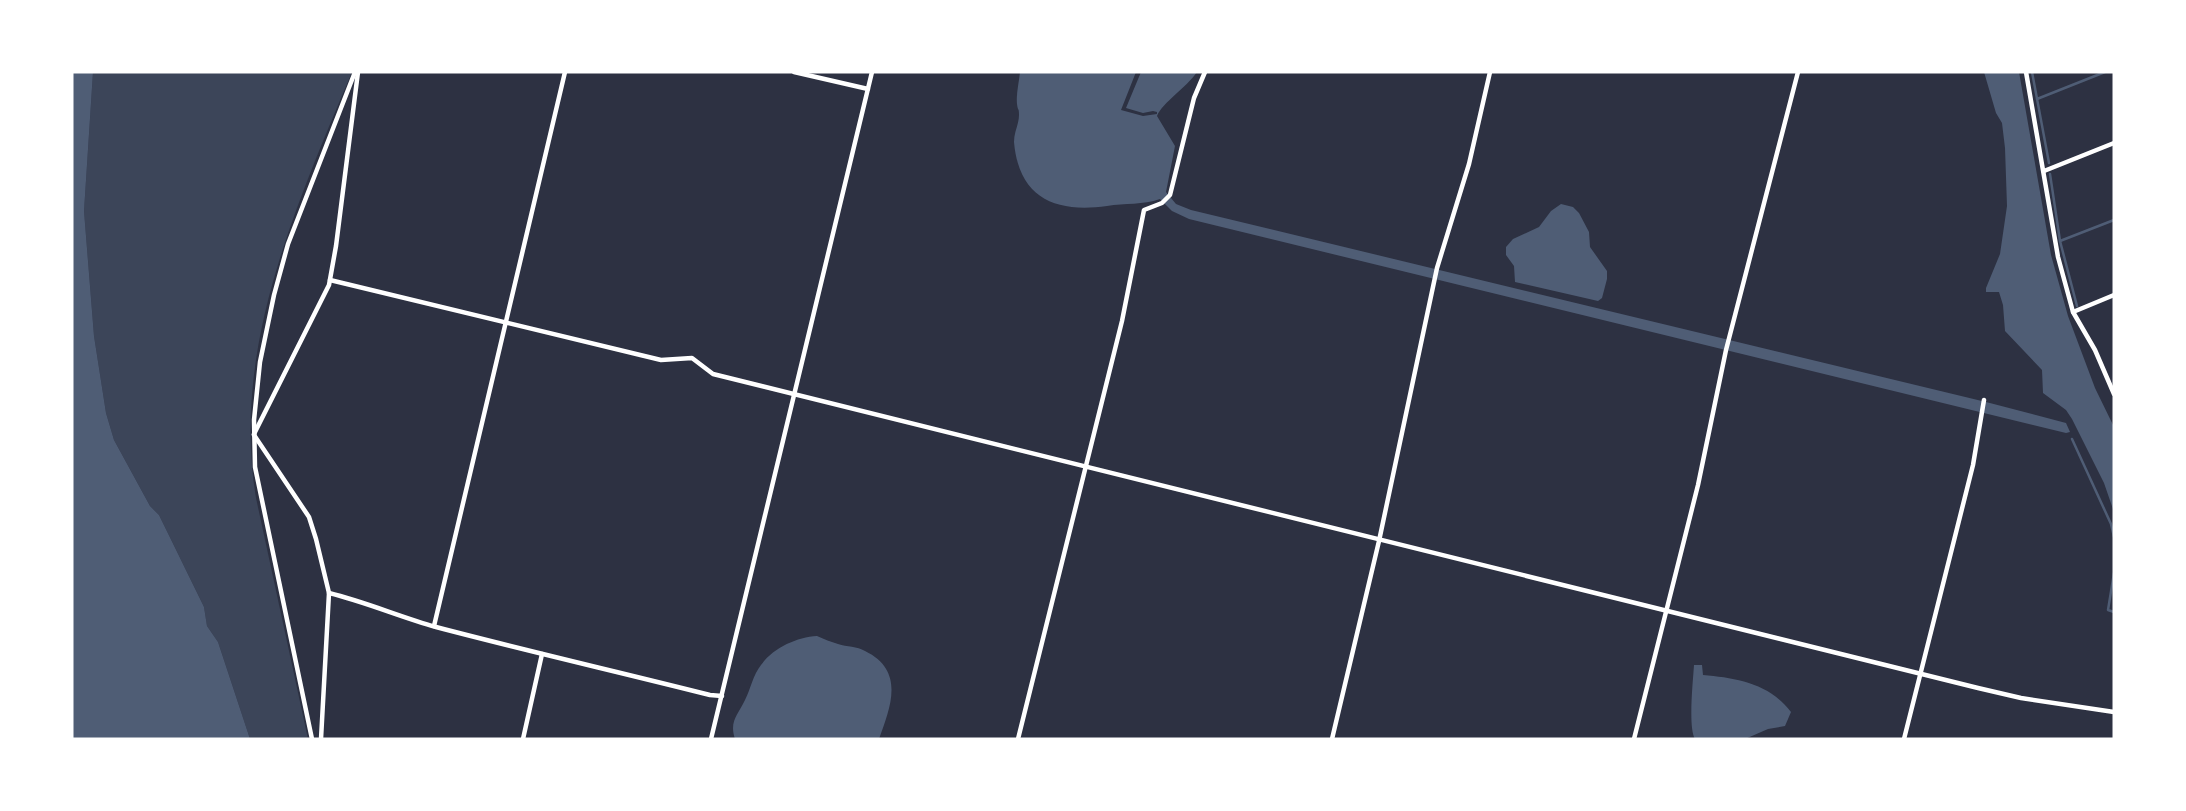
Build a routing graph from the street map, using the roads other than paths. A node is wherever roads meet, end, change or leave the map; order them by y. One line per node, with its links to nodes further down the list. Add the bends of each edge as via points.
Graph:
1 (357, 72): 12 (street); 21 (street, via 277,282 260,362)
2 (565, 72): 15 (street)
3 (794, 72): 9 (street)
4 (872, 72): 9 (street)
5 (1205, 72): 22 (street, via 1194,97 1170,195 1144,210)
6 (1490, 72): 23 (street, via 1469,164 1434,279)
7 (1798, 72): 25 (street)
8 (2026, 72): 11 (street)
9 (868, 89): 19 (street)
10 (2114, 143): 11 (street)
11 (2044, 171): 14 (street, via 2058,257)
12 (330, 280): 15 (street); 21 (street)
13 (2114, 295): 14 (street)
14 (2073, 312): 16 (street)
15 (506, 322): 19 (street, via 661,360 692,358 713,374); 26 (street)
16 (2105, 374): 17 (street); 18 (street)
17 (2114, 376)
18 (2114, 394)
19 (796, 395): 22 (street); 29 (street)
20 (1984, 401): 28 (street, via 1973,465)
21 (254, 435): 24 (street, via 309,517); 31 (street, via 255,467)
22 (1085, 468): 23 (street); 35 (street)
23 (1379, 541): 25 (street); 36 (street)
24 (329, 593): 26 (street); 32 (street)
25 (1665, 611): 28 (street); 37 (street)
26 (434, 626): 27 (street)
27 (542, 653): 29 (street); 33 (street)
28 (1921, 674): 30 (street, via 2021,698); 38 (street)
29 (722, 696): 34 (street)
30 (2114, 712)
31 (312, 739)
32 (321, 739)
33 (523, 739)
34 (711, 739)
35 (1018, 739)
36 (1332, 739)
37 (1634, 739)
38 (1904, 739)

